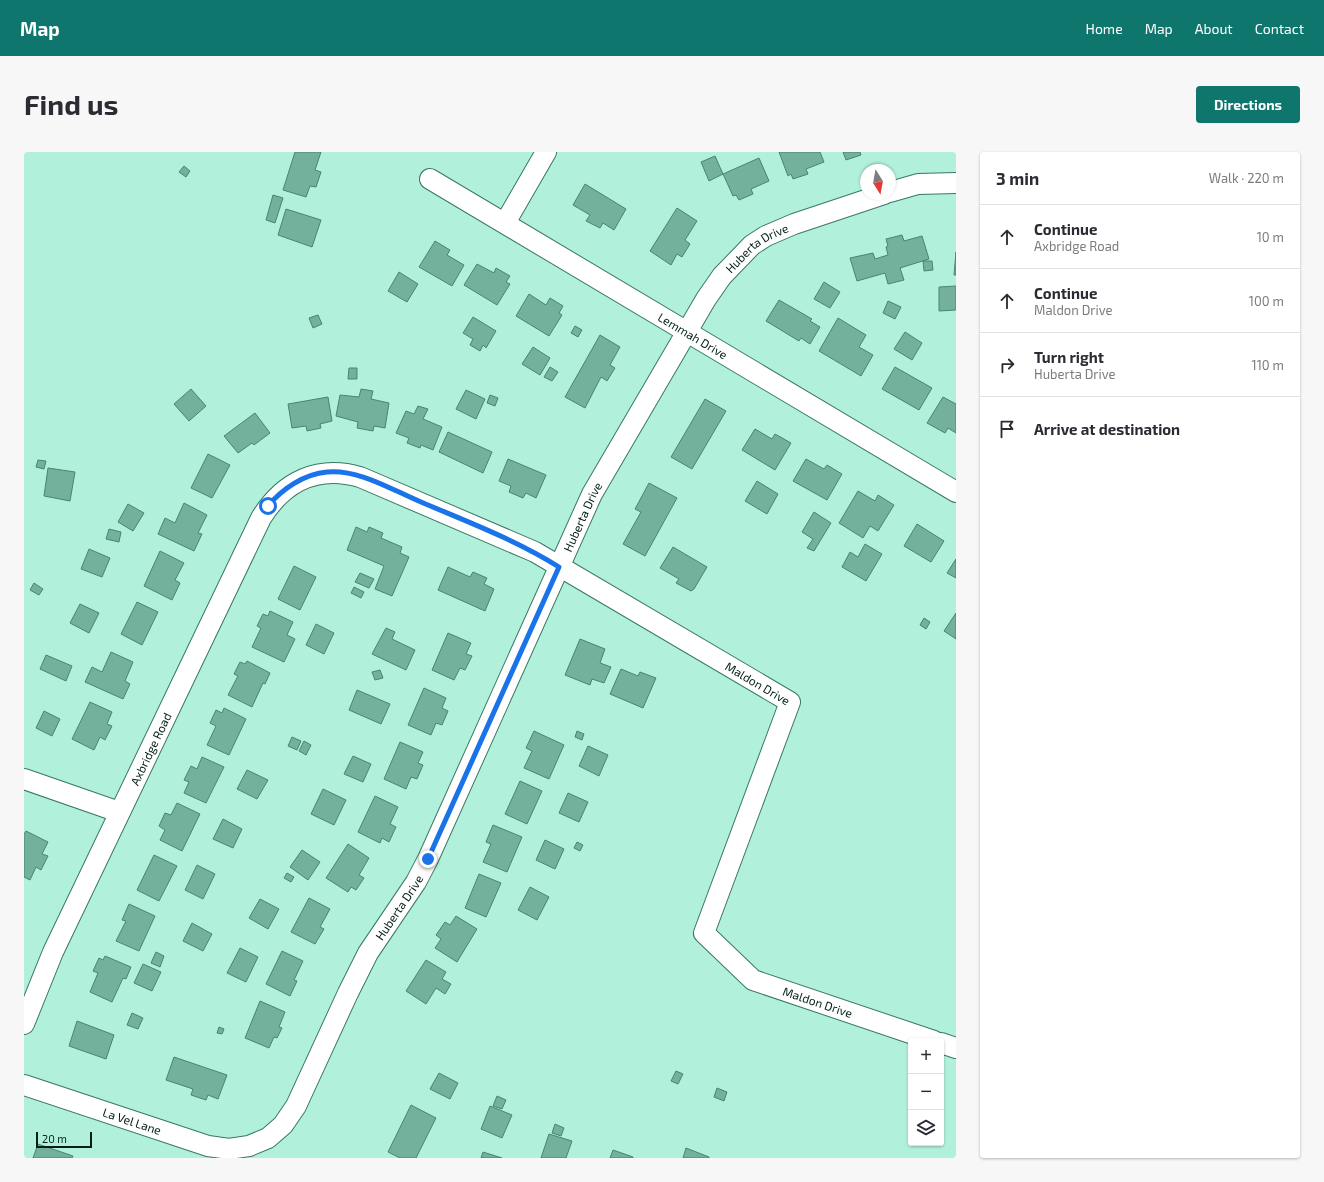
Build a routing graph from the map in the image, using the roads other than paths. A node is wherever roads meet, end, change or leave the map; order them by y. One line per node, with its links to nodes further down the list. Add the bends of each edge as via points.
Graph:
1 (546, 152): 6 (street)
2 (430, 179): 6 (street, Lemmah Drive)
3 (956, 183): 4 (street, via 918,184)
4 (896, 190)
5 (866, 200): 7 (street, Huberta Drive, via 794,224 752,245 722,276)
6 (504, 223): 7 (street, Lemmah Drive)
7 (687, 331): 9 (street, Lemmah Drive); 10 (street, Huberta Drive, via 603,473)
8 (293, 484): 10 (street, Maldon Drive, via 327,472 360,476 535,552); 12 (street, Axbridge Road, via 275,498 261,518)
9 (956, 492)
10 (559, 567): 14 (street, Maldon Drive, via 790,702 704,934 753,980); 18 (street, Huberta Drive, via 428,859 416,882 368,953 296,1106 283,1126 268,1138)
11 (24, 779): 12 (street)
12 (119, 812): 13 (street, Axbridge Road, via 53,952)
13 (24, 1024)
14 (925, 1038)
15 (944, 1044): 16 (street)
16 (956, 1048)
17 (24, 1085): 18 (street, La Vel Lane, via 208,1146 229,1149)
18 (242, 1147)

